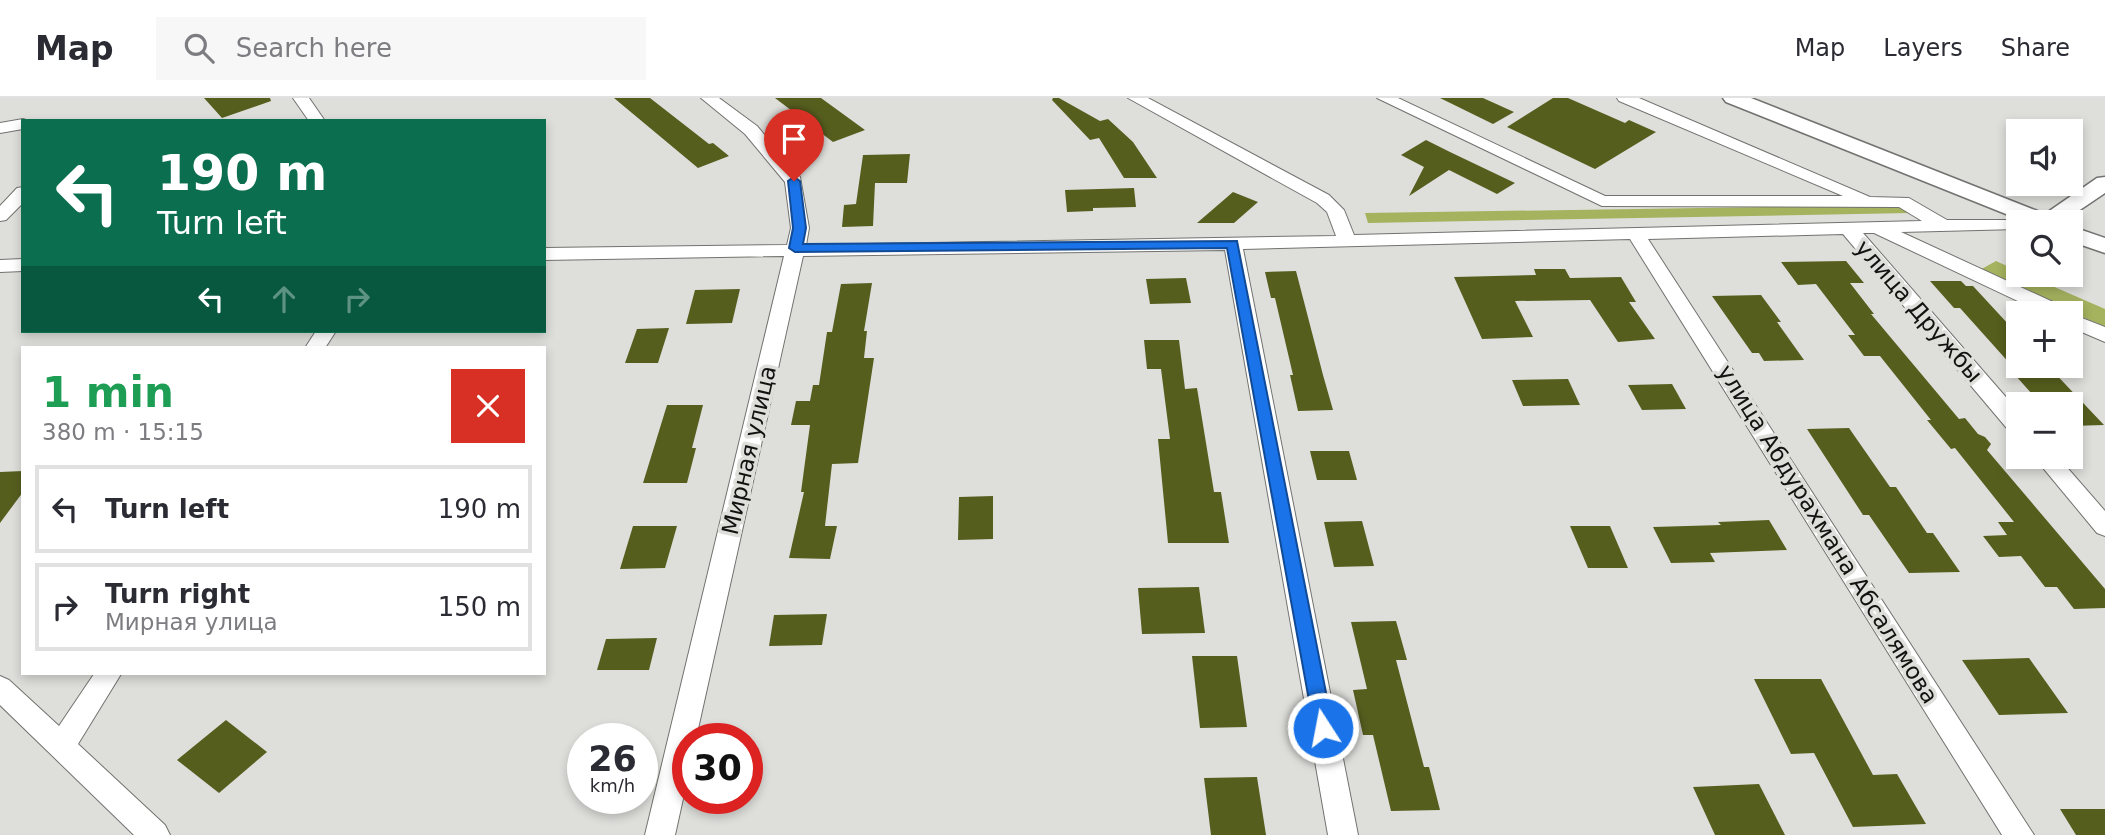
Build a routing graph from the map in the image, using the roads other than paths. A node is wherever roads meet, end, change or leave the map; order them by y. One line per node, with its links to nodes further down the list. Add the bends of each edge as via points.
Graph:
1 (301, 98): 7 (street)
2 (709, 98): 25 (street, Мирная улица, via 751,130 794,181 800,228)
3 (1136, 98): 22 (street, via 1323,199 1335,210)
4 (1385, 98): 12 (street, via 1602,201)
5 (1625, 98): 12 (street)
6 (1733, 98): 13 (street)
7 (316, 119)
8 (21, 124): 9 (street)
9 (0, 128)
10 (2105, 183): 14 (street)
11 (21, 194): 15 (street)
12 (1871, 202): 17 (street, via 1903,202)
13 (2016, 210)
14 (2064, 210)
15 (0, 216)
16 (2006, 224): 17 (street)
17 (1944, 226): 19 (street)
18 (1848, 228): 19 (street); 20 (street); 32 (street, улица Дружбы)
19 (1877, 228): 29 (street)
20 (1636, 234): 22 (street); 41 (street, улица Абдурахмана Абсалямова)
21 (2083, 238): 24 (street)
22 (1347, 241): 23 (street)
23 (1233, 244): 25 (street); 40 (street)
24 (2105, 246)
25 (795, 248): 26 (street); 39 (street, Мирная улица)
26 (546, 254)
27 (21, 265): 28 (street)
28 (0, 266)
29 (2033, 301)
30 (2083, 325): 31 (street)
31 (2105, 335)
32 (2006, 412)
33 (2055, 469): 34 (street)
34 (2105, 527)
35 (107, 675): 37 (street)
36 (0, 688): 37 (street)
37 (61, 747): 38 (street)
38 (155, 835)
39 (660, 835)
40 (1343, 835)
41 (2019, 835)

